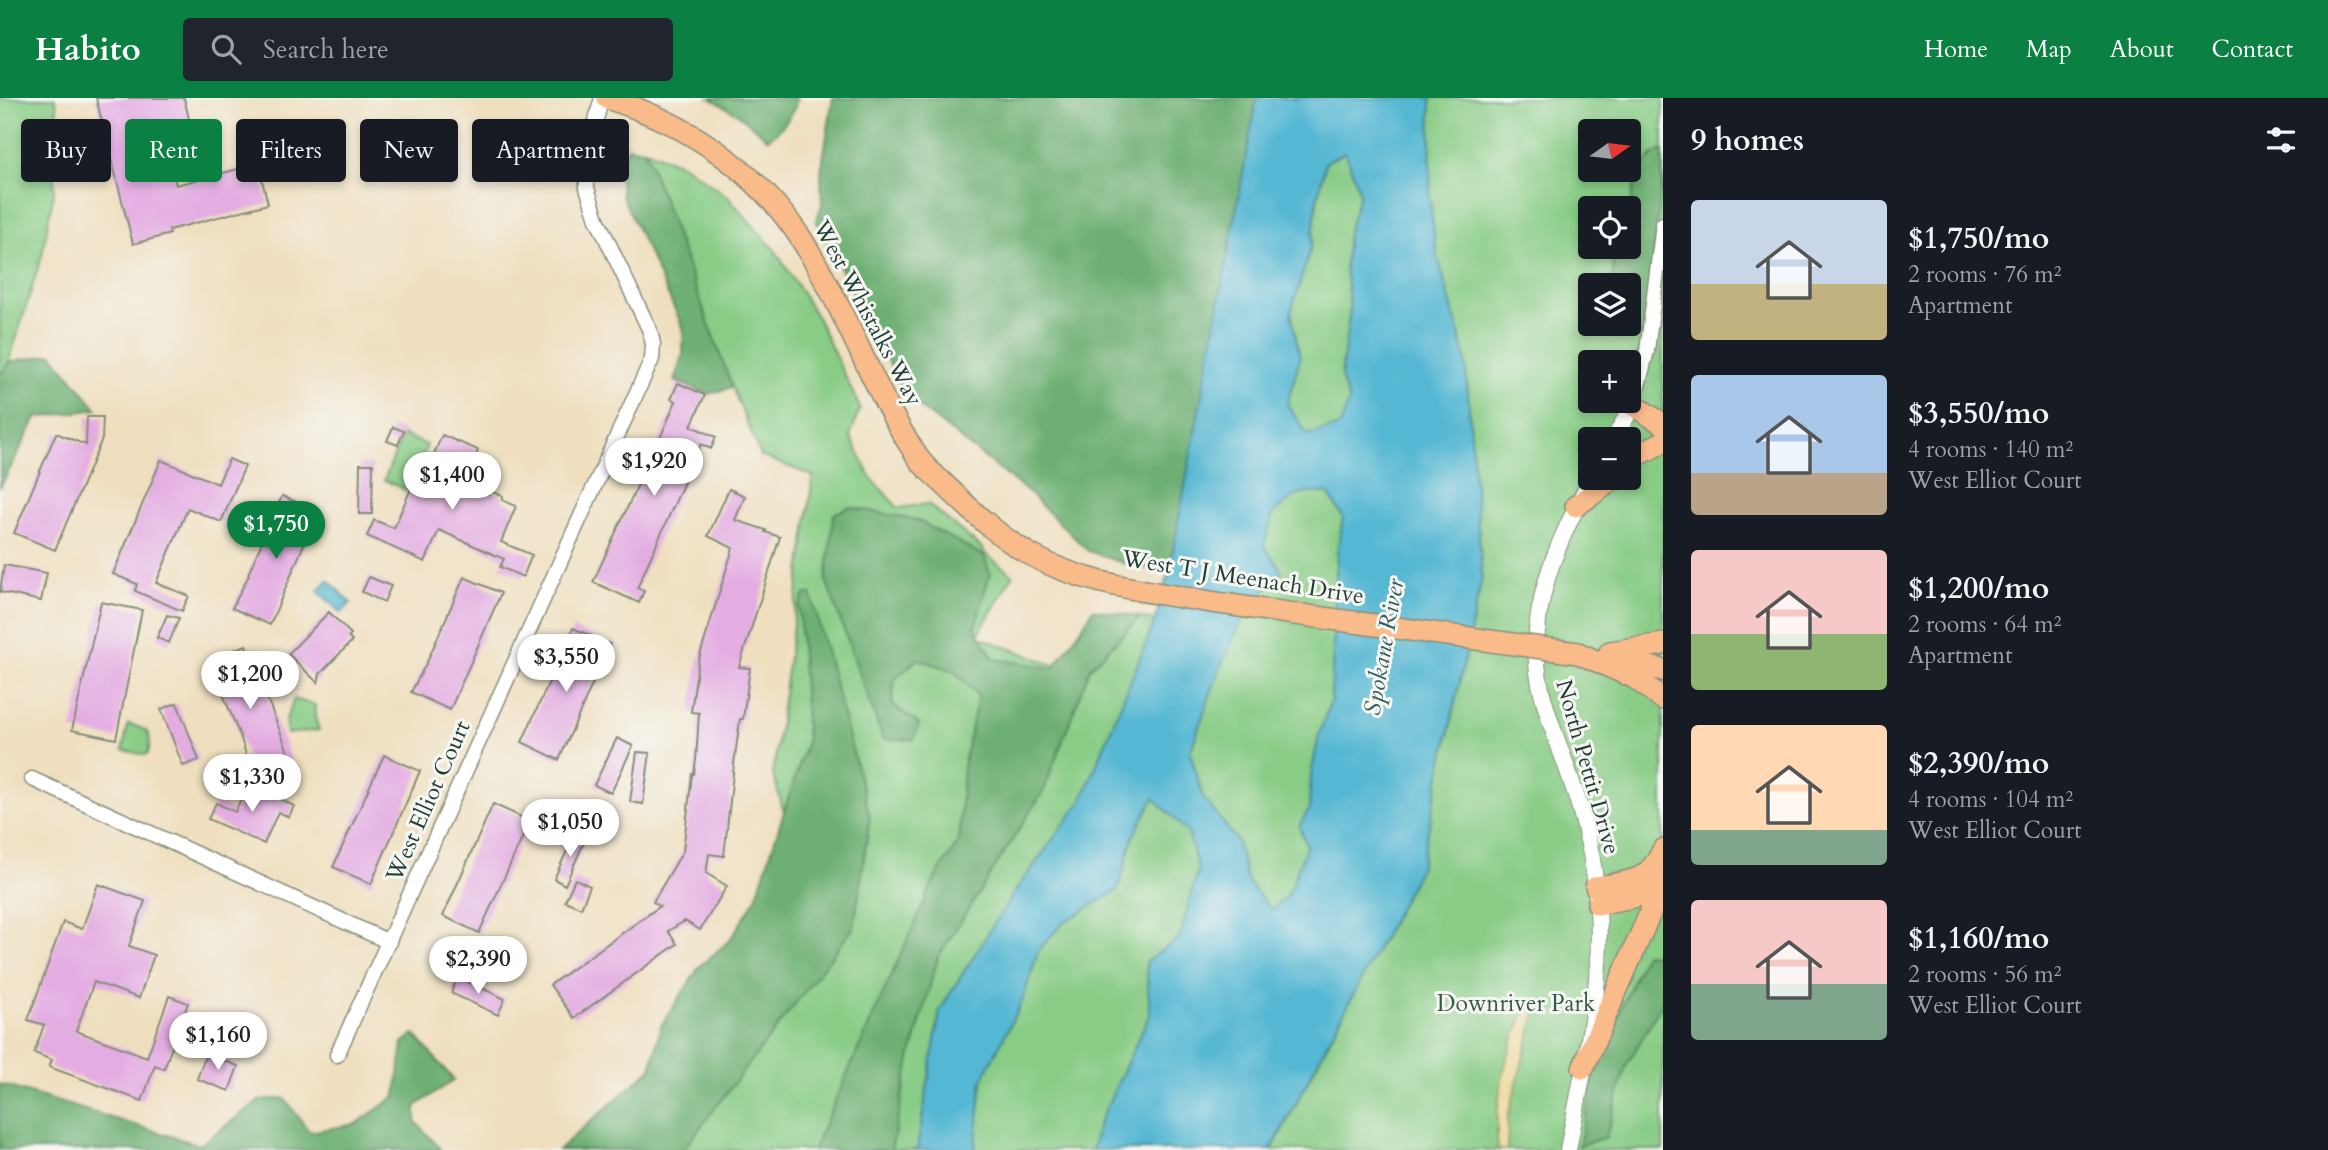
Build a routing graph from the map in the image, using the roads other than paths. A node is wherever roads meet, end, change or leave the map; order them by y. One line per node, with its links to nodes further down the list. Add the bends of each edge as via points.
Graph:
1 (604, 98): 10 (main road, West Whistalks Way, via 653,115 707,144 774,204 815,263 919,459); 20 (street, West Elliot Court, via 586,155 587,188 650,331 652,359)
2 (1663, 224): 3 (street)
3 (1641, 374)
4 (1641, 410): 5 (main road)
5 (1663, 424)
6 (1663, 442): 7 (main road)
7 (1641, 454)
8 (1585, 490): 11 (street, North Pettit Drive)
9 (1598, 490): 11 (main road)
10 (963, 503): 13 (main road, West T J Meenach Drive, bridge, via 989,527 1066,572 1213,603)
11 (1576, 506): 19 (street, North Pettit Drive, via 1547,576 1537,645 1539,681 1586,830)
12 (1663, 644): 13 (main road)
13 (1578, 653): 14 (main road); 15 (main road, via 1635,678)
14 (1663, 670)
15 (1663, 699)
16 (33, 779): 20 (street)
17 (1663, 850): 19 (main road, via 1644,877)
18 (1663, 882): 19 (main road, via 1638,896); 22 (main road)
19 (1597, 895): 22 (street, North Pettit Drive, via 1595,1005)
20 (389, 942): 21 (street, West Elliot Court)
21 (338, 1055)
22 (1583, 1068): 23 (street, North Pettit Drive)
23 (1568, 1150)

